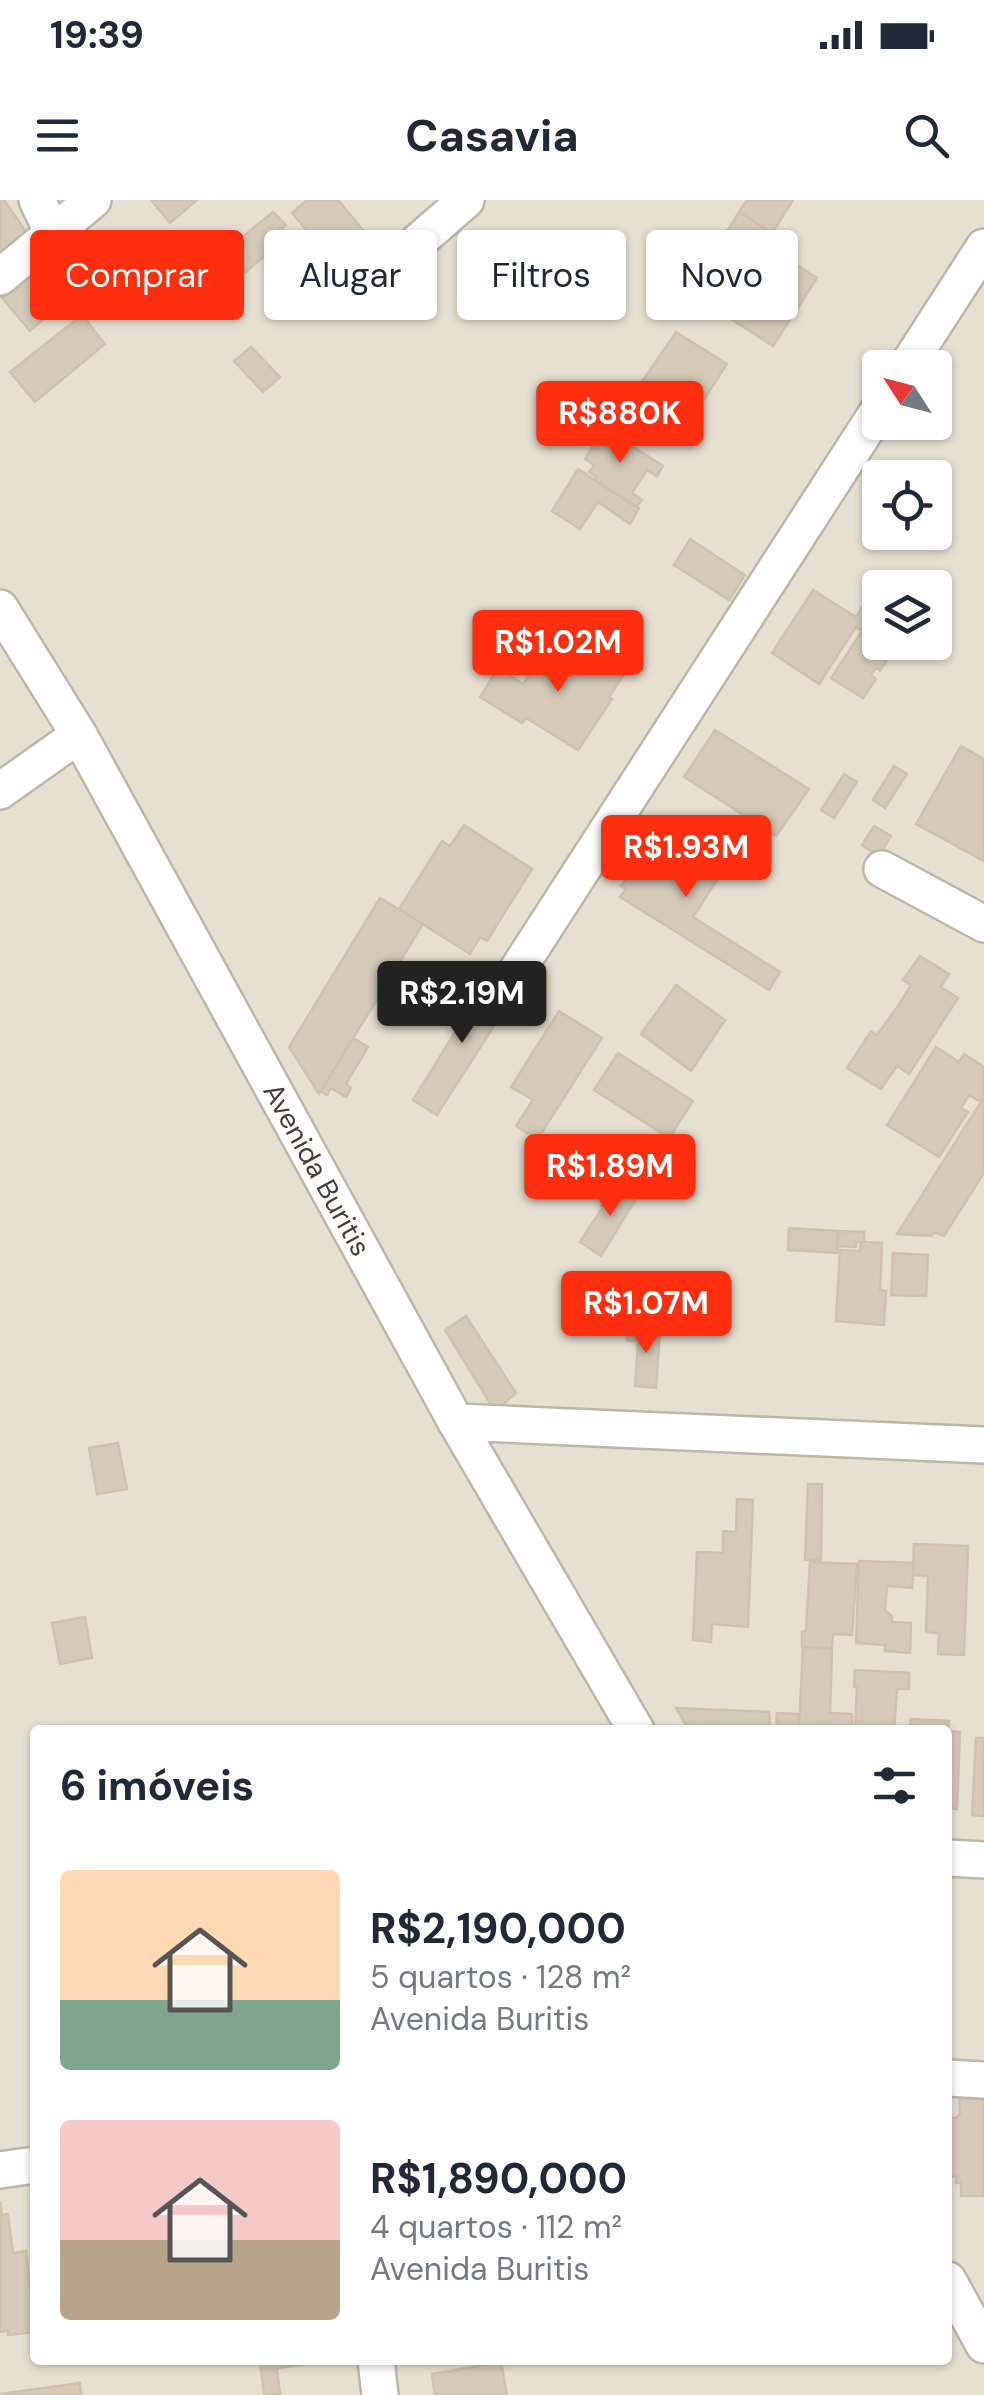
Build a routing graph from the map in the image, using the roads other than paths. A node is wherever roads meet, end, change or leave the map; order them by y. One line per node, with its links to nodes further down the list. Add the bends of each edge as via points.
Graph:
1 (37, 200): 4 (street)
2 (93, 200): 5 (street)
3 (466, 200): 6 (street)
4 (52, 230)
5 (57, 230)
6 (432, 230)
7 (984, 247): 10 (street)
8 (30, 252): 9 (street)
9 (0, 276)
10 (918, 350)
11 (862, 436): 17 (street)
12 (0, 608): 13 (street, Avenida Buritis)
13 (79, 735): 14 (street); 18 (street, Avenida Buritis)
14 (0, 790)
15 (882, 869): 16 (street)
16 (984, 924)
17 (516, 972)
18 (456, 1422): 19 (street); 20 (street, Avenida Buritis)
19 (984, 1445)
20 (633, 1725)
21 (952, 1858): 22 (street)
22 (984, 1860)
23 (952, 2078): 24 (street)
24 (984, 2080)
25 (30, 2167): 26 (street)
26 (0, 2170)
27 (952, 2287): 28 (street)
28 (984, 2345)
29 (377, 2365): 30 (street)
30 (380, 2395)

